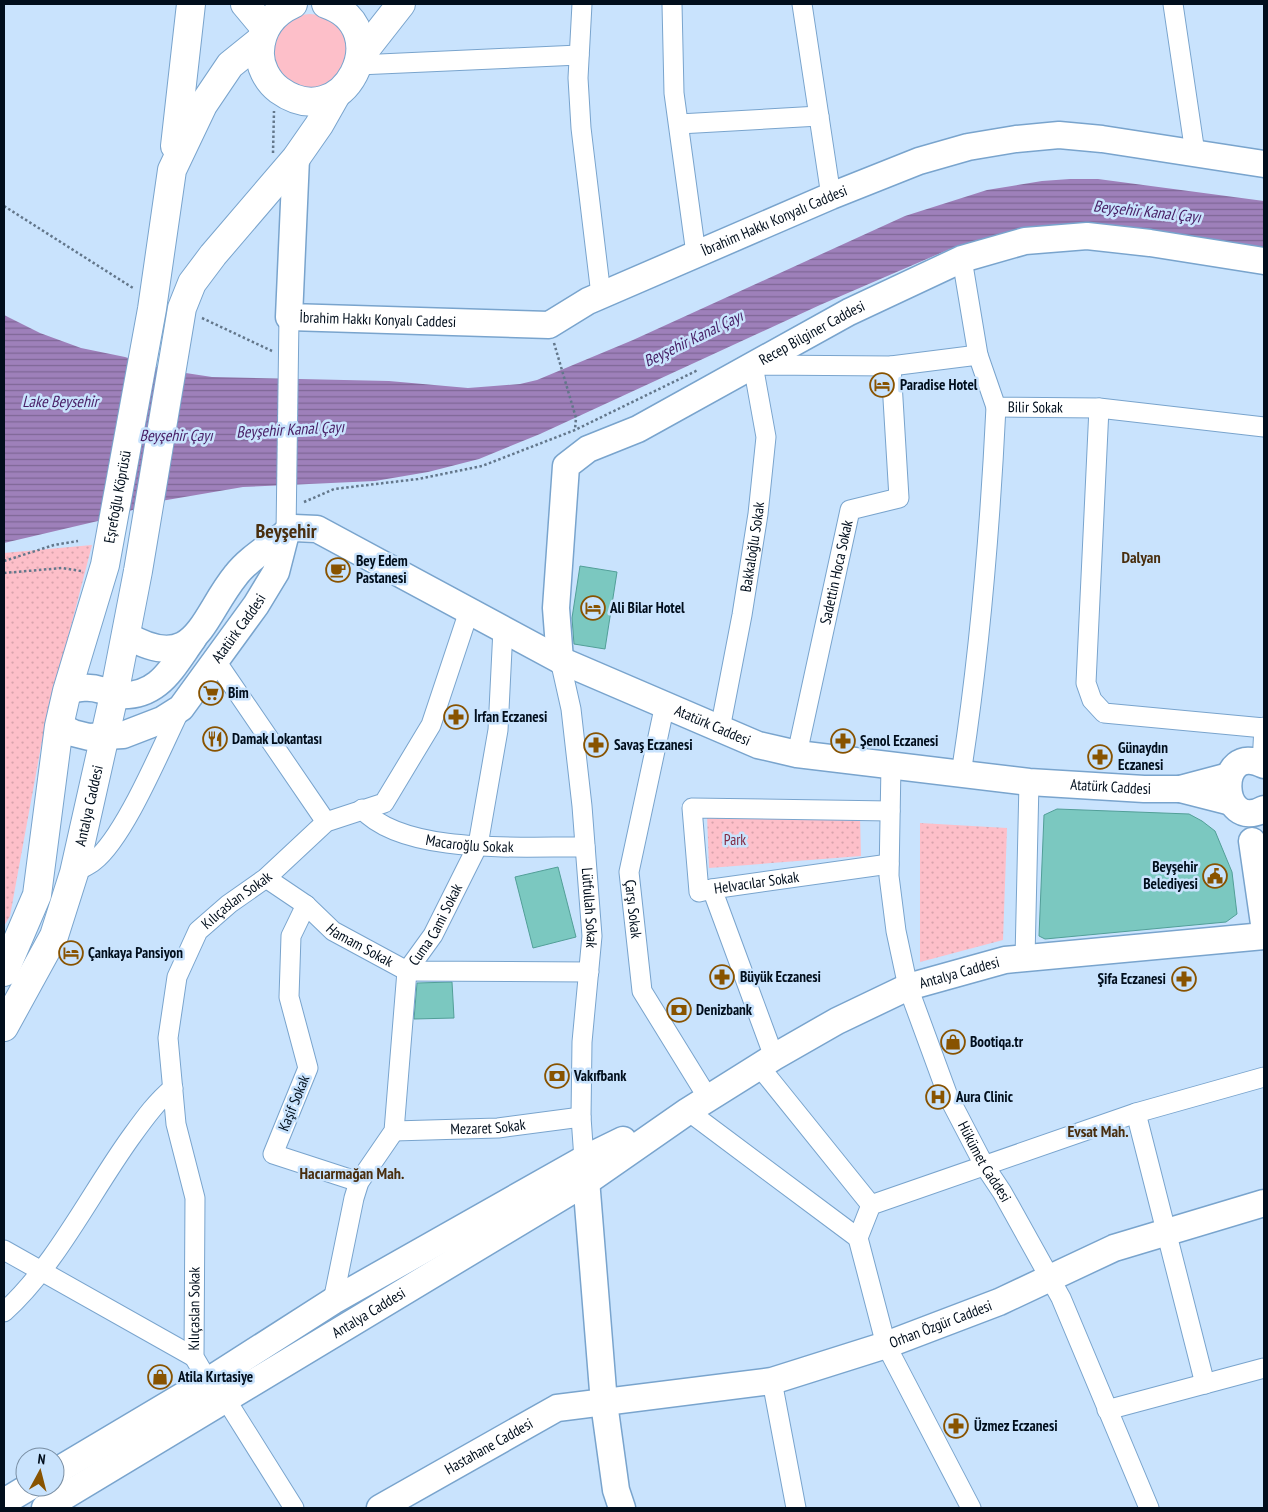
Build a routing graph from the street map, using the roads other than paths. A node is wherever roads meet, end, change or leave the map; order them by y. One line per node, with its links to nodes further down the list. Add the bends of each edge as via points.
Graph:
1 (191, 4): 19 (main road, Eşrefoğlu Köprüsü)
2 (245, 4): 10 (main road)
3 (293, 4): 10 (main road, via 277,13)
4 (326, 4): 12 (main road, via 346,15 354,27 360,40)
5 (401, 4): 12 (main road)
6 (582, 4): 11 (street)
7 (672, 4): 15 (street, via 674,93)
8 (802, 4): 14 (street)
9 (1173, 4): 16 (street)
10 (263, 34): 13 (main road, via 260,57 274,87 304,101); 19 (main road, via 230,65 203,105)
11 (580, 54): 12 (street); 24 (street, via 581,128)
12 (360, 60): 13 (main road, via 349,84)
13 (336, 95): 17 (main road, via 320,125)
14 (819, 116): 15 (street); 20 (street)
15 (679, 124): 21 (street)
16 (1195, 153): 18 (main road, İbrahim Hakkı Konyalı Caddesi); 20 (main road, İbrahim Hakkı Konyalı Caddesi, via 1076,136 1016,139 968,147 919,161)
17 (296, 158): 25 (main road); 35 (main road, Antalya Caddesi, via 192,283 182,313)
18 (1264, 164)
19 (172, 170): 39 (main road, Eşrefoğlu Köprüsü, via 153,303 103,570)
20 (830, 196): 21 (main road, İbrahim Hakkı Konyalı Caddesi)
21 (696, 254): 24 (main road, İbrahim Hakkı Konyalı Caddesi)
22 (962, 259): 23 (main road, Recep Bilginer Caddesi, via 1025,241 1086,236); 26 (street, Bilir Sokak); 27 (main road, Recep Bilginer Caddesi, via 849,312)
23 (1264, 261)
24 (602, 295): 25 (main road, İbrahim Hakkı Konyalı Caddesi, via 549,325)
25 (289, 317): 32 (street)
26 (978, 355): 28 (street); 29 (street, Bilir Sokak)
27 (753, 365): 28 (street); 37 (main road, Recep Bilginer Caddesi, via 638,429 588,449 566,466 556,608); 45 (street, Bakkaloğlu Sokak, via 766,437 758,514)
28 (890, 366): 47 (street, Sadettin Hoca Sokak, via 899,498 850,510)
29 (996, 407): 30 (street, Bilir Sokak); 50 (street, via 988,557)
30 (1099, 408): 31 (street, Bilir Sokak); 44 (street, via 1086,683 1092,700 1104,714)
31 (1264, 428)
32 (286, 514): 33 (main road, Atatürk Caddesi, via 294,528 317,529); 36 (main road, Atatürk Caddesi, via 236,574); 38 (main road, Atatürk Caddesi, via 276,572)
33 (469, 611): 34 (main road, Atatürk Caddesi); 53 (street, Kılıçaslan Sokak, via 431,725 384,803)
34 (503, 629): 37 (main road, Atatürk Caddesi); 56 (street, Cuma Cami Sokak, via 498,730)
35 (126, 635): 36 (main road, Atatürk Caddesi, via 153,648 174,647); 40 (main road, Antalya Caddesi)
36 (193, 640): 40 (main road, via 162,683 148,690)
37 (560, 660): 41 (main road, Atatürk Caddesi); 57 (street, Lütfullah Sokak, via 571,709)
38 (216, 661): 42 (main road, Atatürk Caddesi); 55 (street)
39 (67, 692): 40 (main road, via 93,688); 43 (main road)
40 (114, 696): 46 (main road, Antalya Caddesi)
41 (665, 704): 45 (main road, Atatürk Caddesi); 75 (street, Çarşı Sokak, via 629,872 642,992)
42 (181, 708): 46 (main road, Atatürk Caddesi, via 142,729); 59 (street, via 112,842 94,861)
43 (59, 726): 46 (main road, Atatürk Caddesi, via 81,736); 68 (main road, via 37,895)
44 (1264, 728): 48 (street)
45 (720, 729): 47 (main road, Atatürk Caddesi, via 758,744)
46 (105, 738): 59 (main road, Antalya Caddesi)
47 (797, 754): 49 (main road, Atatürk Caddesi)
48 (1263, 764): 52 (main road, via 1243,763)
49 (891, 765): 50 (main road, Atatürk Caddesi); 54 (street, Hükümet Caddesi)
50 (961, 774): 51 (main road, Atatürk Caddesi)
51 (1029, 782): 52 (main road, Atatürk Caddesi, via 1180,789); 66 (street)
52 (1245, 801): 60 (main road)
53 (362, 809): 55 (street, Kılıçaslan Sokak); 56 (street, Macaroğlu Sokak, via 378,823 402,834 432,841)
54 (890, 811): 58 (street, Hükümet Caddesi); 62 (street, via 692,808 699,892)
55 (326, 822): 61 (street, Kılıçaslan Sokak)
56 (478, 845): 57 (street, Macaroğlu Sokak); 67 (street, Cuma Cami Sokak, via 433,935)
57 (585, 847): 69 (street, Lütfullah Sokak, via 592,936)
58 (890, 864): 62 (street, Helvacılar Sokak); 70 (street, Hükümet Caddesi, via 896,931)
59 (74, 873): 71 (main road, Antalya Caddesi, via 54,936)
60 (1260, 873): 64 (main road)
61 (266, 878): 63 (street, Hamam Sokak); 74 (street, Kılıçaslan Sokak, via 198,931 177,977 168,1038)
62 (712, 889): 72 (street, Helvacılar Sokak)
63 (306, 905): 67 (street, Hamam Sokak, via 333,931); 81 (street, Kaşif Sokak, via 291,936 289,997 308,1068 273,1154)
64 (1264, 924)
65 (1264, 936): 66 (main road, Antalya Caddesi)
66 (1025, 958): 70 (main road, Antalya Caddesi, via 1006,960)
67 (407, 971): 69 (street, Hamam Sokak); 78 (street, Cuma Cami Sokak)
68 (4, 972)
69 (589, 972): 77 (street, Lütfullah Sokak, via 582,1042)
70 (908, 987): 72 (main road, Antalya Caddesi, via 836,1021); 79 (street, Hükümet Caddesi, via 948,1096)
71 (4, 1027)
72 (767, 1061): 75 (main road, Antalya Caddesi); 83 (street, Helvacılar Sokak)
73 (1264, 1077): 76 (street)
74 (172, 1088): 87 (street, via 158,1100 119,1154); 92 (street, Kılıçaslan Sokak, via 176,1124 195,1198)
75 (698, 1104): 80 (main road, Antalya Caddesi); 85 (street)
76 (1136, 1113): 79 (street); 84 (street)
77 (581, 1117): 78 (street, Mezaret Sokak, via 498,1128); 80 (street, Lütfullah Sokak)
78 (394, 1131): 81 (street, Cuma Cami Sokak)
79 (984, 1165): 83 (street); 88 (street, Hükümet Caddesi)
80 (585, 1170): 89 (main road, Antalya Caddesi); 96 (main road, Antalya Caddesi); 97 (main road)
81 (359, 1182): 89 (street, Cuma Cami Sokak)
82 (1264, 1203): 84 (main road, Orhan Özgür Caddesi)
83 (871, 1204): 85 (street)
84 (1167, 1231): 88 (main road, Orhan Özgür Caddesi, via 1114,1248); 95 (street)
85 (858, 1238): 91 (street)
86 (4, 1250): 87 (street)
87 (41, 1271): 90 (street); 92 (street)
88 (1051, 1279): 91 (main road, Orhan Özgür Caddesi); 98 (street, Hükümet Caddesi)
89 (333, 1301): 96 (main road, Antalya Caddesi)
90 (4, 1312)
91 (886, 1346): 94 (main road, Orhan Özgür Caddesi); 107 (street)
92 (194, 1357): 96 (street, Kılıçaslan Sokak)
93 (1264, 1368): 95 (street)
94 (772, 1381): 97 (main road, Orhan Özgür Caddesi); 106 (street)
95 (1205, 1384): 98 (street)
96 (217, 1389): 99 (main road, Antalya Caddesi); 102 (main road, Antalya Caddesi); 103 (street, Kılıçaslan Sokak)
97 (604, 1403): 104 (main road, Hastahane Caddesi, via 557,1408); 105 (main road, via 616,1490)
98 (1107, 1410): 108 (street, Hükümet Caddesi)
99 (65, 1467)
100 (15, 1496): 101 (main road)
101 (4, 1502)
102 (45, 1508)
103 (294, 1508)
104 (380, 1508)
105 (622, 1508)
106 (796, 1508)
107 (971, 1508)
108 (1149, 1508)

